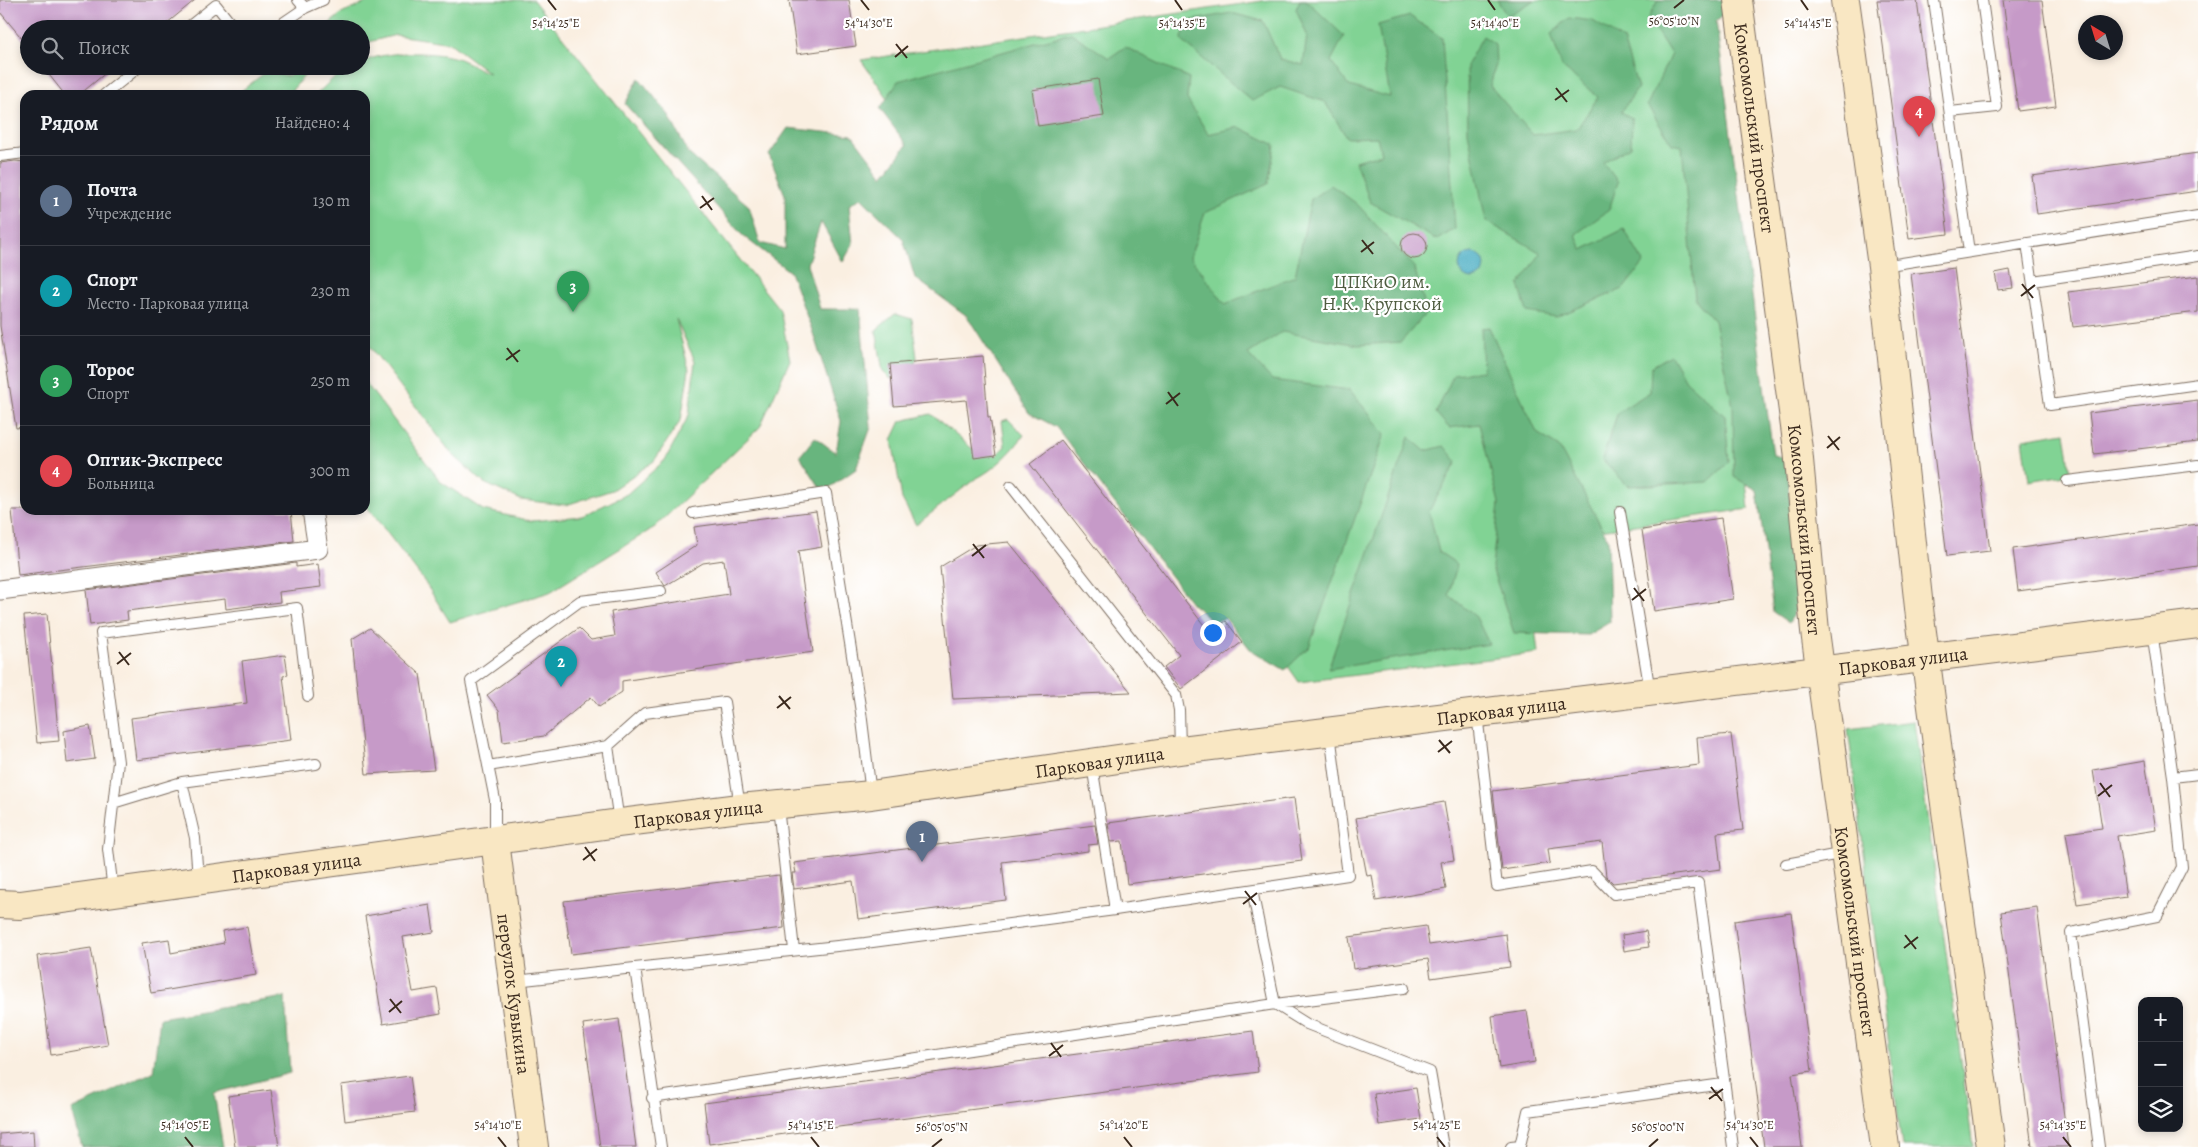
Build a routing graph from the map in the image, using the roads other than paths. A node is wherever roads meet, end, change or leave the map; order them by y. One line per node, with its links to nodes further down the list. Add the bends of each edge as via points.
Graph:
1 (323, 0): 6 (lane)
2 (1738, 0): 33 (main road, Комсомольский проспект, via 1798,449)
3 (1845, 0): 19 (main road)
4 (1934, 0): 12 (lane)
5 (1982, 0): 12 (lane, via 1997,107)
6 (302, 4): 9 (lane)
7 (197, 20): 8 (lane, via 216,5)
8 (228, 20)
9 (284, 20)
10 (129, 75): 11 (lane)
11 (110, 90)
12 (1950, 112): 17 (lane)
13 (20, 154): 14 (lane)
14 (0, 156)
15 (2198, 216): 16 (lane)
16 (2027, 243): 17 (lane); 20 (lane)
17 (1969, 252): 19 (lane)
18 (2198, 256): 20 (lane)
19 (1882, 266): 32 (main road)
20 (2032, 281): 21 (lane, via 2050,405)
21 (2198, 384)
22 (2198, 465): 23 (lane)
23 (2067, 481)
24 (1011, 486): 39 (lane, via 1176,695)
25 (1620, 512): 34 (lane)
26 (693, 513): 46 (lane, via 826,493)
27 (313, 515): 28 (street, via 318,549)
28 (0, 590)
29 (661, 591): 42 (lane, via 580,601 471,681)
30 (2198, 624): 31 (main road, Парковая улица)
31 (2152, 630): 32 (main road, Парковая улица); 44 (lane)
32 (1925, 658): 33 (main road, Парковая улица); 72 (main road)
33 (1821, 670): 34 (main road, Парковая улица); 52 (main road, Комсомольский проспект)
34 (1650, 691): 36 (main road, Парковая улица)
35 (308, 696): 47 (lane, via 297,608 101,633 118,762)
36 (1477, 712): 37 (main road, Парковая улица); 64 (lane, via 1497,886 1592,871 1614,894 1698,883)
37 (1330, 731): 39 (main road, Парковая улица); 55 (lane, via 1348,875)
38 (608, 746): 42 (lane); 49 (lane, via 645,713 724,702); 50 (lane)
39 (1180, 750): 40 (main road, Парковая улица)
40 (1091, 763): 46 (main road, Парковая улица); 58 (lane)
41 (316, 764): 45 (lane)
42 (488, 766): 51 (lane, via 495,800)
43 (2198, 774): 44 (lane)
44 (2173, 777): 73 (lane, via 2182,867 2156,916 2071,933)
45 (182, 782): 47 (lane); 54 (lane, via 195,838)
46 (872, 795): 48 (main road, Парковая улица)
47 (113, 804): 56 (lane, via 108,849)
48 (778, 804): 49 (main road, Парковая улица); 59 (lane)
49 (740, 808): 50 (main road, Парковая улица)
50 (619, 823): 51 (main road, Парковая улица)
51 (495, 841): 54 (main road, Парковая улица); 61 (main road, переулок Кувыкина)
52 (1845, 853): 53 (lane); 71 (main road, Комсомольский проспект)
53 (1786, 864)
54 (198, 879): 56 (main road, Парковая улица)
55 (1252, 890): 58 (lane); 63 (lane)
56 (113, 892): 57 (main road, Парковая улица)
57 (0, 904)
58 (1115, 910): 59 (lane)
59 (794, 950): 60 (lane)
60 (635, 968): 61 (lane); 65 (lane)
61 (514, 981): 66 (main road, переулок Кувыкина)
62 (1404, 988): 63 (lane)
63 (1275, 1004): 65 (lane); 68 (lane, via 1307,1024 1430,1072)
64 (1723, 1084): 69 (lane, via 1528,1111); 70 (lane)
65 (652, 1098): 67 (lane)
66 (534, 1147)
67 (661, 1147)
68 (1443, 1147)
69 (1517, 1147)
70 (1733, 1147)
71 (1885, 1147)
72 (1991, 1147)
73 (2099, 1147)

